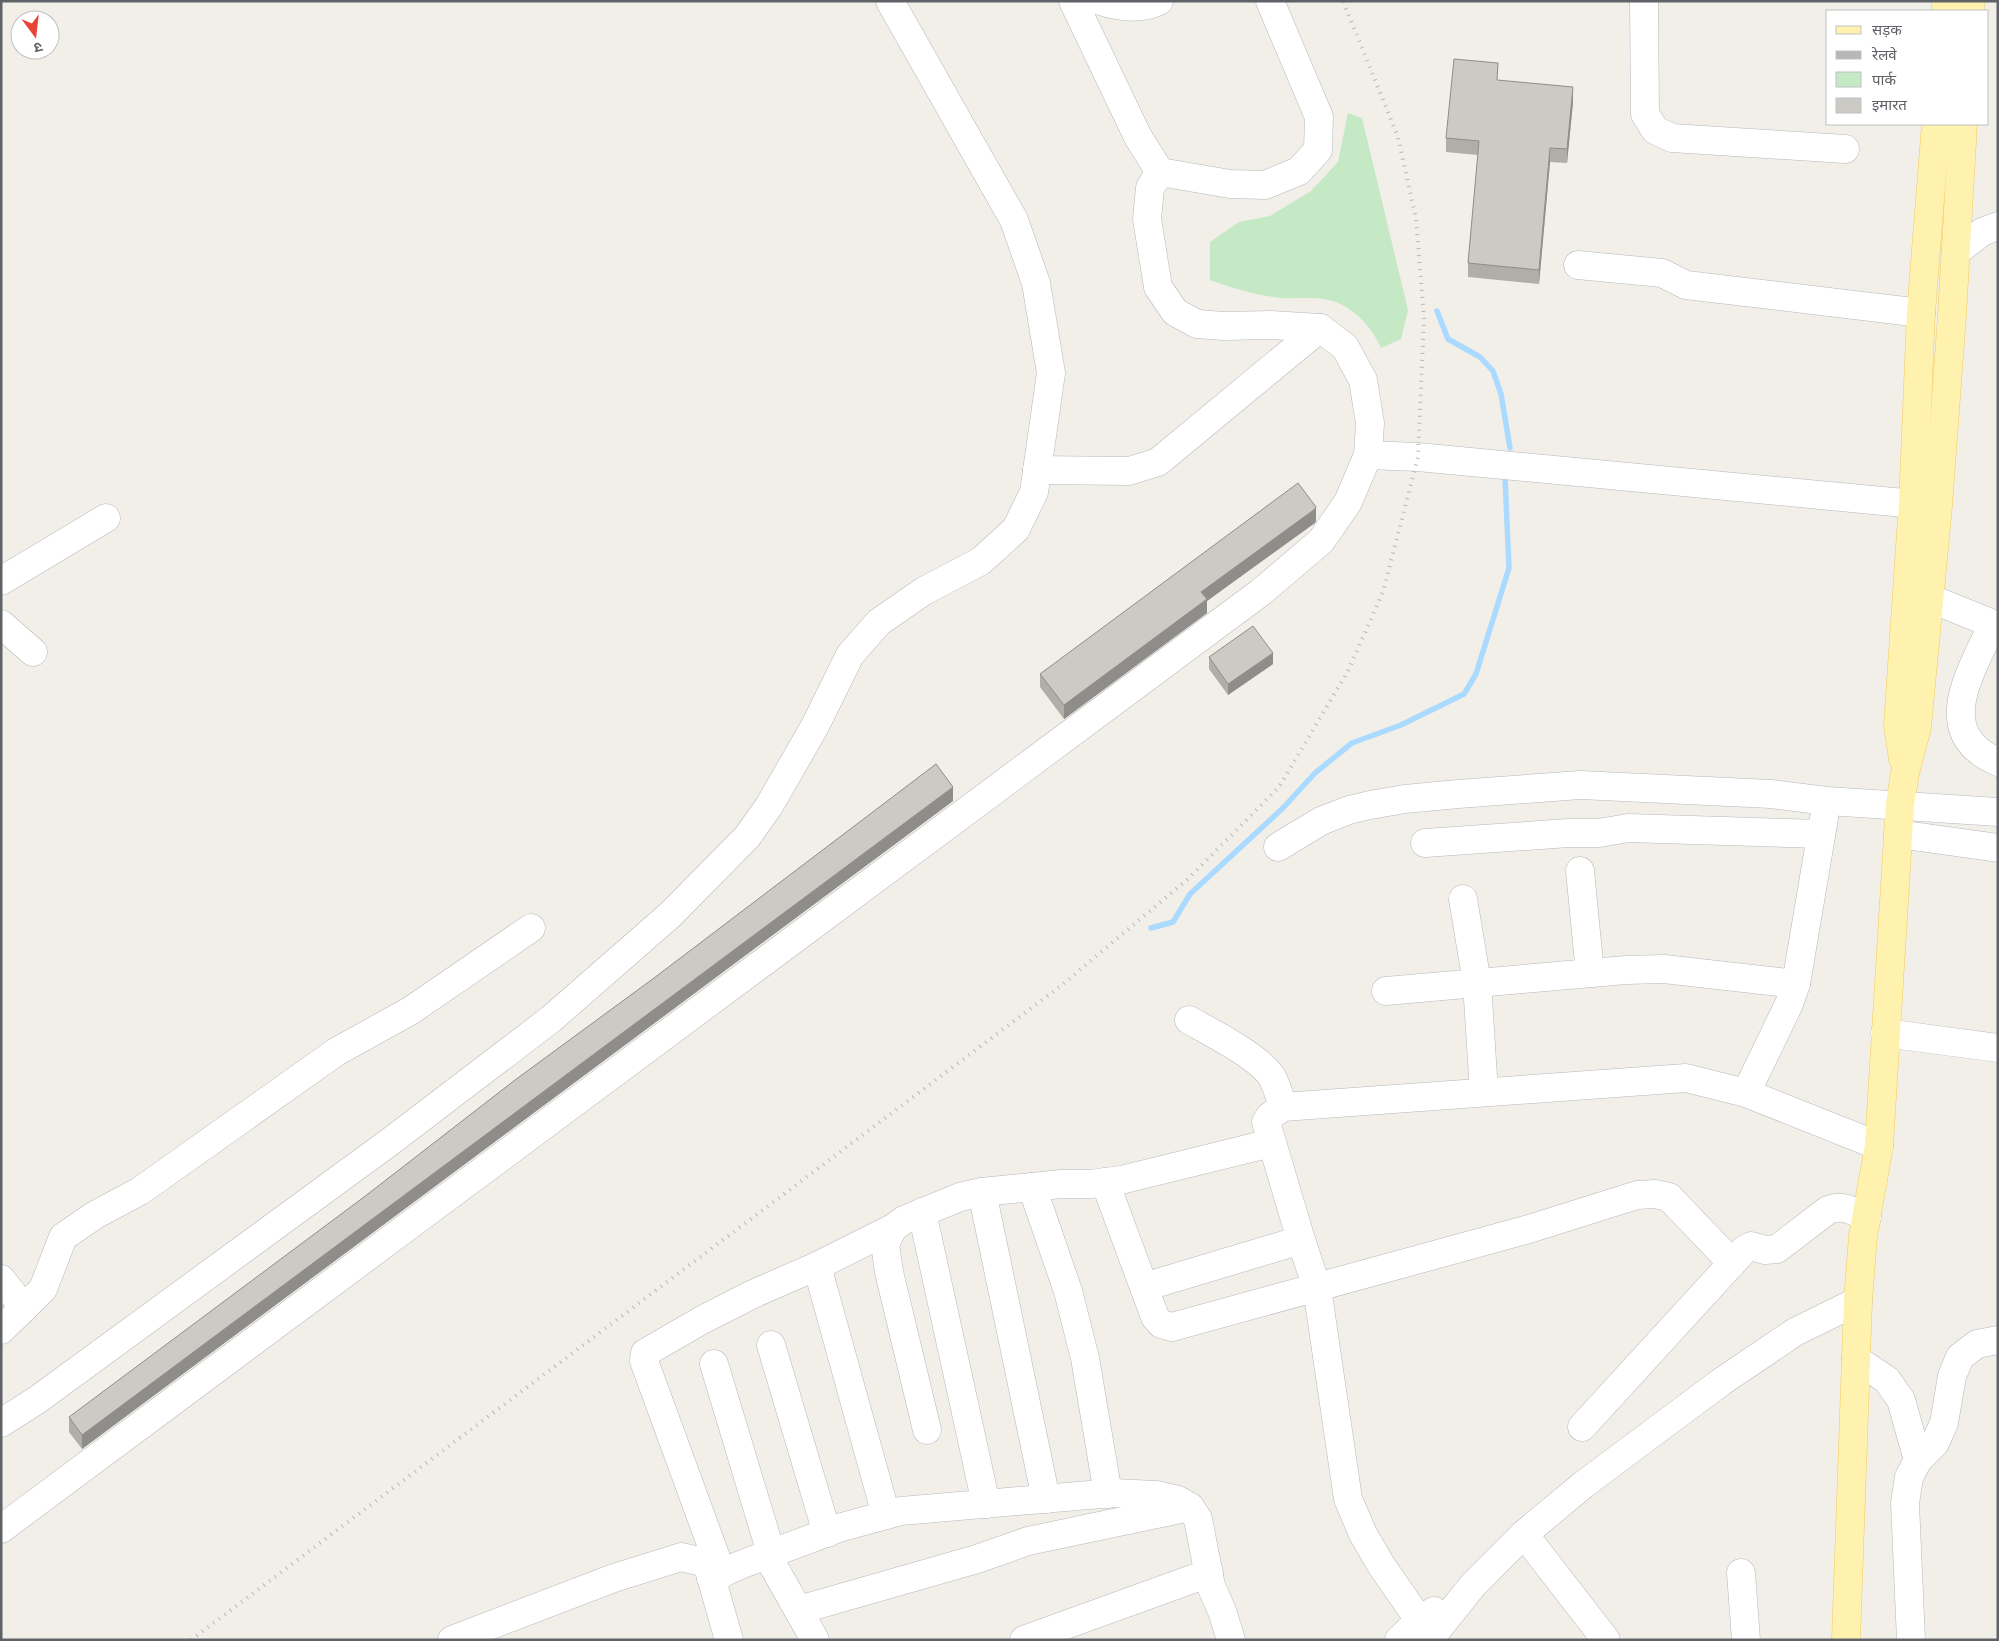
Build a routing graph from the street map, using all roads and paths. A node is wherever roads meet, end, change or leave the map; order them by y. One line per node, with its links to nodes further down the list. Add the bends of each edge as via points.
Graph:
1 (890, 1): 17 (street, via 1014,220 1036,283 1051,373)
2 (1073, 1): 10 (street, via 1138,137)
3 (1100, 1): 4 (street, via 1120,7)
4 (1160, 1)
5 (1270, 1): 10 (street, via 1319,117 1318,150 1298,171 1265,185 1230,184)
6 (1644, 1): 9 (street, via 1645,114 1655,130 1672,138)
7 (1936, 125): 14 (main road)
8 (1963, 125): 12 (main road)
9 (1845, 149)
10 (1160, 172): 15 (street, via 1150,188 1147,219 1158,287 1174,312 1197,324)
11 (1998, 226): 12 (street, via 1982,232)
12 (1956, 252): 18 (main road)
13 (1578, 265): 14 (street, via 1662,273 1686,285)
14 (1920, 313): 18 (main road)
15 (1320, 328): 16 (street, via 1345,347 1363,380 1370,423); 17 (street, via 1158,462 1129,471)
16 (1368, 455): 18 (street); 78 (street, via 1348,502 1321,541 1261,592)
17 (1038, 470): 69 (street, via 1034,492 1016,529 981,561 924,591 879,622 850,655 815,726 747,837 670,915 551,1019 399,1135)
18 (1925, 505): 21 (main road); 26 (main road, via 1898,725)
19 (106, 518): 20 (street)
20 (1, 581)
21 (1929, 598): 23 (street); 26 (main road, via 1917,727)
22 (1, 624): 24 (street)
23 (1995, 625): 25 (street, via 1971,672 1960,706 1962,728 1972,744)
24 (33, 652)
25 (1998, 762)
26 (1905, 773): 28 (main road)
27 (1826, 800): 28 (street); 30 (street); 33 (street, via 1771,794 1580,785 1458,794 1405,799 1349,810 1322,821)
28 (1900, 804): 29 (street); 31 (main road)
29 (1998, 812)
30 (1821, 834): 32 (street, via 1628,828 1599,833); 40 (street)
31 (1898, 834): 34 (street); 43 (main road)
32 (1425, 843)
33 (1278, 847)
34 (1998, 848)
35 (1580, 871): 38 (street)
36 (1463, 900): 39 (street)
37 (531, 928): 63 (street, via 410,1011 336,1052 140,1191 63,1236 43,1289)
38 (1590, 973): 39 (street); 40 (street, via 1664,969)
39 (1477, 983): 41 (street); 45 (street)
40 (1796, 984): 46 (street)
41 (1386, 991)
42 (1189, 1020): 47 (street, via 1236,1047 1261,1066 1272,1078)
43 (1886, 1033): 44 (street); 49 (main road)
44 (1998, 1048)
45 (1484, 1092): 46 (street, via 1686,1078); 47 (street)
46 (1746, 1093): 49 (street)
47 (1283, 1107): 48 (street, via 1266,1122)
48 (1271, 1142): 50 (street); 56 (street)
49 (1879, 1146): 54 (main road)
50 (1105, 1182): 51 (street); 60 (street)
51 (1032, 1187): 52 (street); 73 (street, via 1068,1291 1085,1358)
52 (982, 1192): 53 (street); 74 (street)
53 (922, 1212): 55 (street); 75 (street)
54 (1867, 1217): 57 (street, via 1842,1207 1828,1210 1777,1249 1751,1246); 62 (main road)
55 (893, 1228): 58 (street); 71 (street, via 885,1244 889,1272)
56 (1301, 1240): 60 (street); 61 (street)
57 (1732, 1263): 61 (street, via 1669,1197 1637,1195 1529,1229); 70 (street)
58 (817, 1266): 77 (street); 84 (street, via 702,1320 645,1353 644,1361)
59 (1, 1279): 63 (street)
60 (1144, 1287): 61 (street, via 1155,1317 1161,1324 1172,1327)
61 (1317, 1288): 86 (street, via 1348,1498 1381,1565)
62 (1858, 1301): 67 (main road); 80 (street, via 1794,1332 1721,1382 1583,1485)
63 (24, 1308): 64 (street)
64 (1, 1330)
65 (1998, 1340): 72 (street, via 1977,1344 1960,1357 1952,1376 1944,1424 1935,1443)
66 (771, 1345): 79 (street)
67 (1856, 1359): 72 (street, via 1887,1380 1901,1400); 95 (main road)
68 (714, 1364): 81 (street)
69 (1, 1423)
70 (1582, 1427)
71 (927, 1430)
72 (1918, 1460): 96 (street, via 1909,1477 1905,1502)
73 (1108, 1494): 74 (street); 76 (street, via 1156,1495 1178,1500)
74 (1046, 1499): 75 (street)
75 (986, 1504): 77 (street)
76 (1190, 1507): 82 (street, via 1198,1520); 85 (street, via 1028,1541 977,1559)
77 (886, 1515): 79 (street)
78 (1, 1529)
79 (827, 1533): 81 (street)
80 (1524, 1534): 86 (street); 93 (street)
81 (769, 1554): 84 (street); 85 (street)
82 (1209, 1573): 90 (street); 91 (street)
83 (1742, 1573): 94 (street)
84 (717, 1576): 87 (street, via 707,1563 681,1557 614,1578); 88 (street)
85 (799, 1610): 89 (street)
86 (1429, 1634): 92 (street)
87 (452, 1640)
88 (729, 1640)
89 (816, 1640)
90 (1024, 1640)
91 (1231, 1640)
92 (1399, 1640)
93 (1606, 1640)
94 (1746, 1640)
95 (1846, 1640)
96 (1911, 1640)

